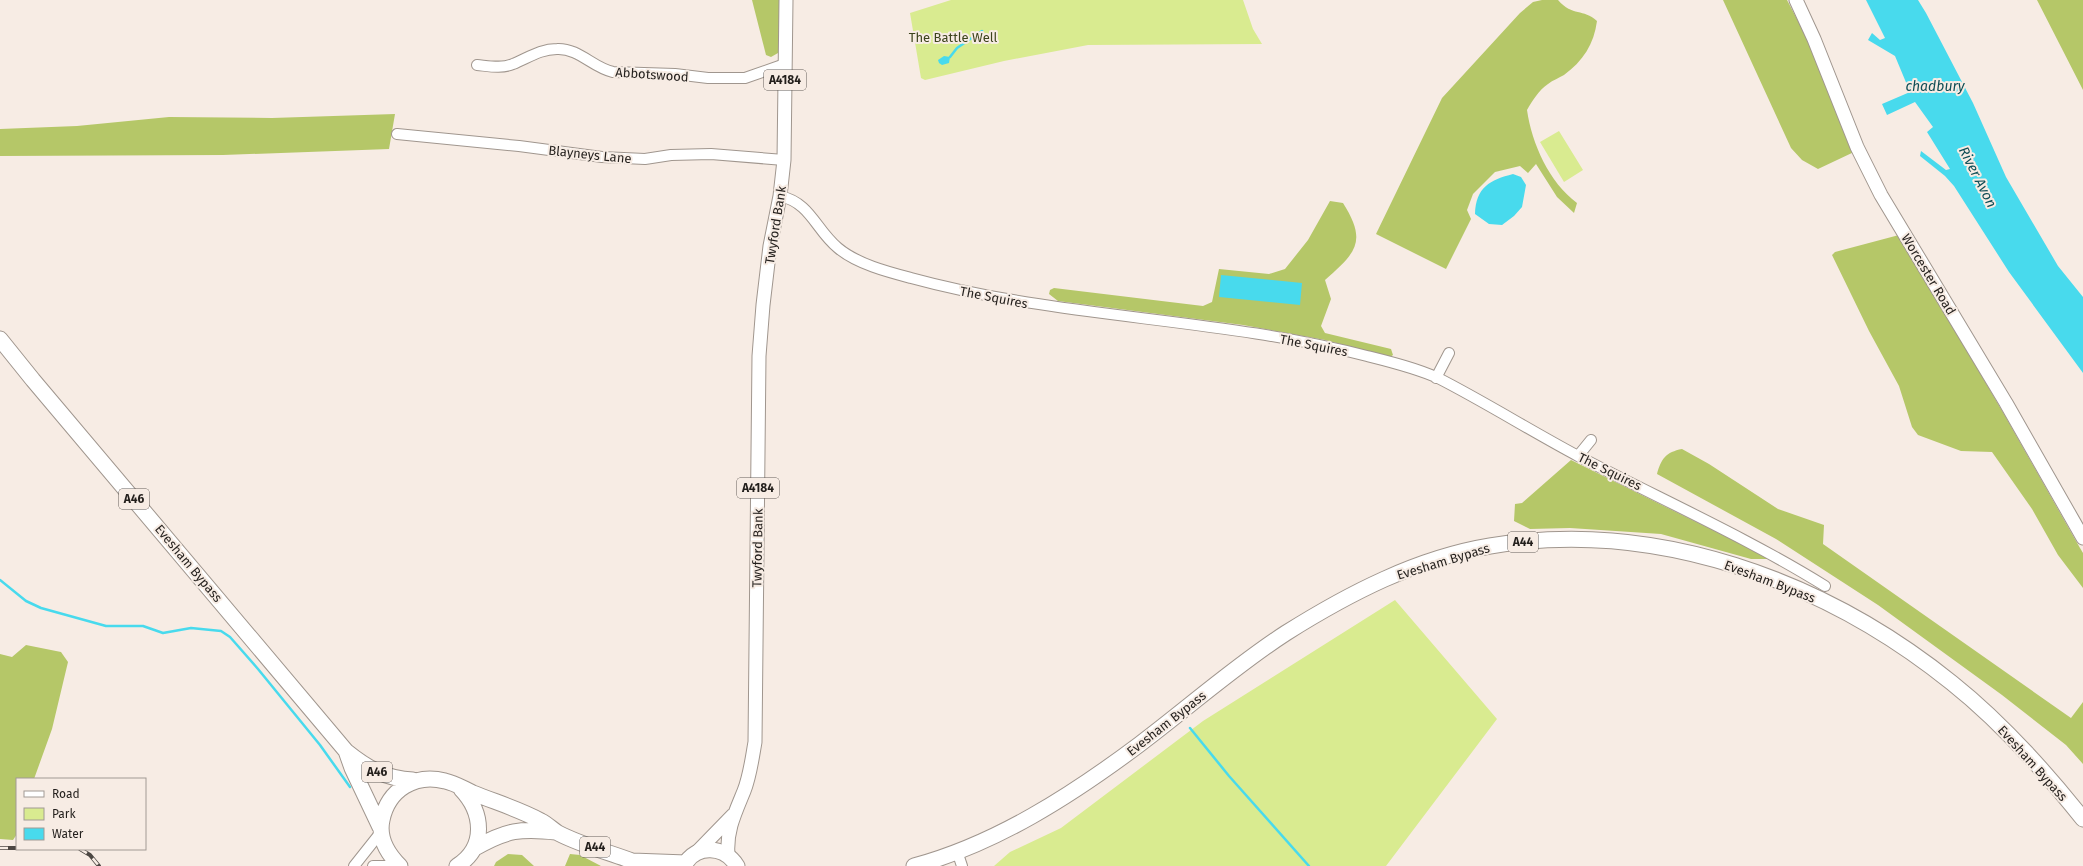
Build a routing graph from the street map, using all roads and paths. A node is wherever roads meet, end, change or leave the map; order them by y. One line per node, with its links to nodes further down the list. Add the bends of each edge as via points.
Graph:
1 (786, 0): 3 (main road, A4184)
2 (1796, 0): 13 (main road, Worcester Road, via 1857,147 1881,195 2002,396)
3 (785, 64): 4 (street, Abbotswood, via 738,78 613,72 570,50 557,49 542,51 503,67); 6 (main road, A4184)
4 (476, 65)
5 (397, 134): 6 (street, Blayneys Lane, via 645,160 671,155 710,154)
6 (784, 160): 7 (main road, Twyford Bank / A4184)
7 (780, 196): 10 (street, The Squires, via 796,200 804,207 817,226 838,248 858,259 909,278 1027,304 1126,315 1309,343 1366,355); 20 (main road, Twyford Bank / A4184, via 770,246 759,356 755,742 744,790)
8 (0, 339): 15 (highway, Evesham Bypass / A46)
9 (1450, 352): 10 (street)
10 (1436, 378): 12 (street, The Squires)
11 (1591, 440): 12 (street)
12 (1578, 456): 14 (street, The Squires, via 1658,495)
13 (2083, 538)
14 (1825, 586)
15 (331, 732): 16 (highway, Evesham Bypass / A46); 19 (highway, via 344,737 360,753 381,766 401,771 427,768 447,770)
16 (346, 751): 17 (highway, Evesham Bypass / A46, via 376,772 398,780); 22 (highway, Evesham Bypass / A46)
17 (413, 780): 18 (highway, Evesham Bypass, via 437,779); 22 (highway, via 389,800 384,810)
18 (459, 786): 19 (highway, A44); 25 (highway, via 476,808 478,821)
19 (486, 797): 23 (highway, A44, via 541,821)
20 (733, 815): 26 (main road, Twyford Bank / A4184); 27 (main road, Twyford Bank / A4184, via 728,836)
21 (2083, 819): 24 (highway, Evesham Bypass / A44, via 2053,782 1993,719 1951,682 1863,622 1804,592 1731,564 1656,546 1582,539 1489,546 1469,551 1397,573 1342,600 1272,643 1096,776 1037,813)
22 (381, 830): 29 (street); 31 (highway, Evesham Bypass, via 390,856)
23 (558, 833): 25 (highway, A44, via 541,830 508,832 496,836); 28 (highway, A44)
24 (957, 851): 32 (highway, Evesham Bypass / A44); 33 (street)
25 (466, 860)
26 (688, 861): 27 (highway, via 709,849 719,850); 28 (highway, A44)
27 (736, 863)
28 (635, 864)
29 (354, 866)
30 (373, 866): 31 (street)
31 (399, 866)
32 (914, 866)
33 (962, 866)

